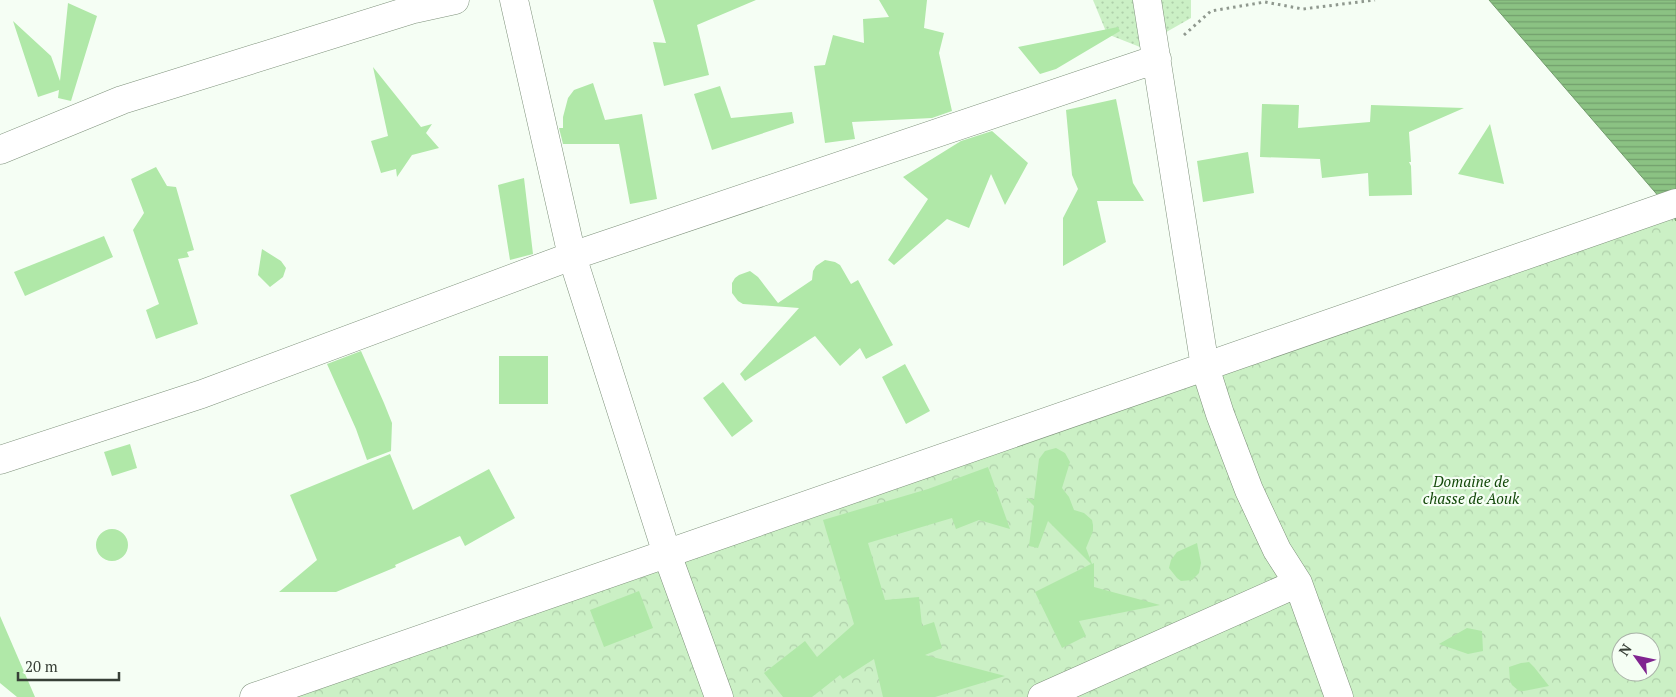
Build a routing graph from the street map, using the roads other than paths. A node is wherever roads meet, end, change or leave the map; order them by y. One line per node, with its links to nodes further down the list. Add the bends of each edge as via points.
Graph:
1 (455, 0): 5 (street, via 404,12 122,100)
2 (514, 0): 7 (street)
3 (1147, 0): 4 (street)
4 (1157, 59): 7 (street); 8 (street)
5 (0, 150)
6 (1671, 205): 8 (street)
7 (572, 256): 9 (street, via 202,394); 10 (street)
8 (1204, 367): 10 (street); 11 (street, via 1249,490 1277,550)
9 (0, 460)
10 (667, 554): 12 (street); 13 (street)
11 (1298, 583): 14 (street); 15 (street)
12 (254, 697)
13 (719, 697)
14 (1042, 697)
15 (1339, 697)

